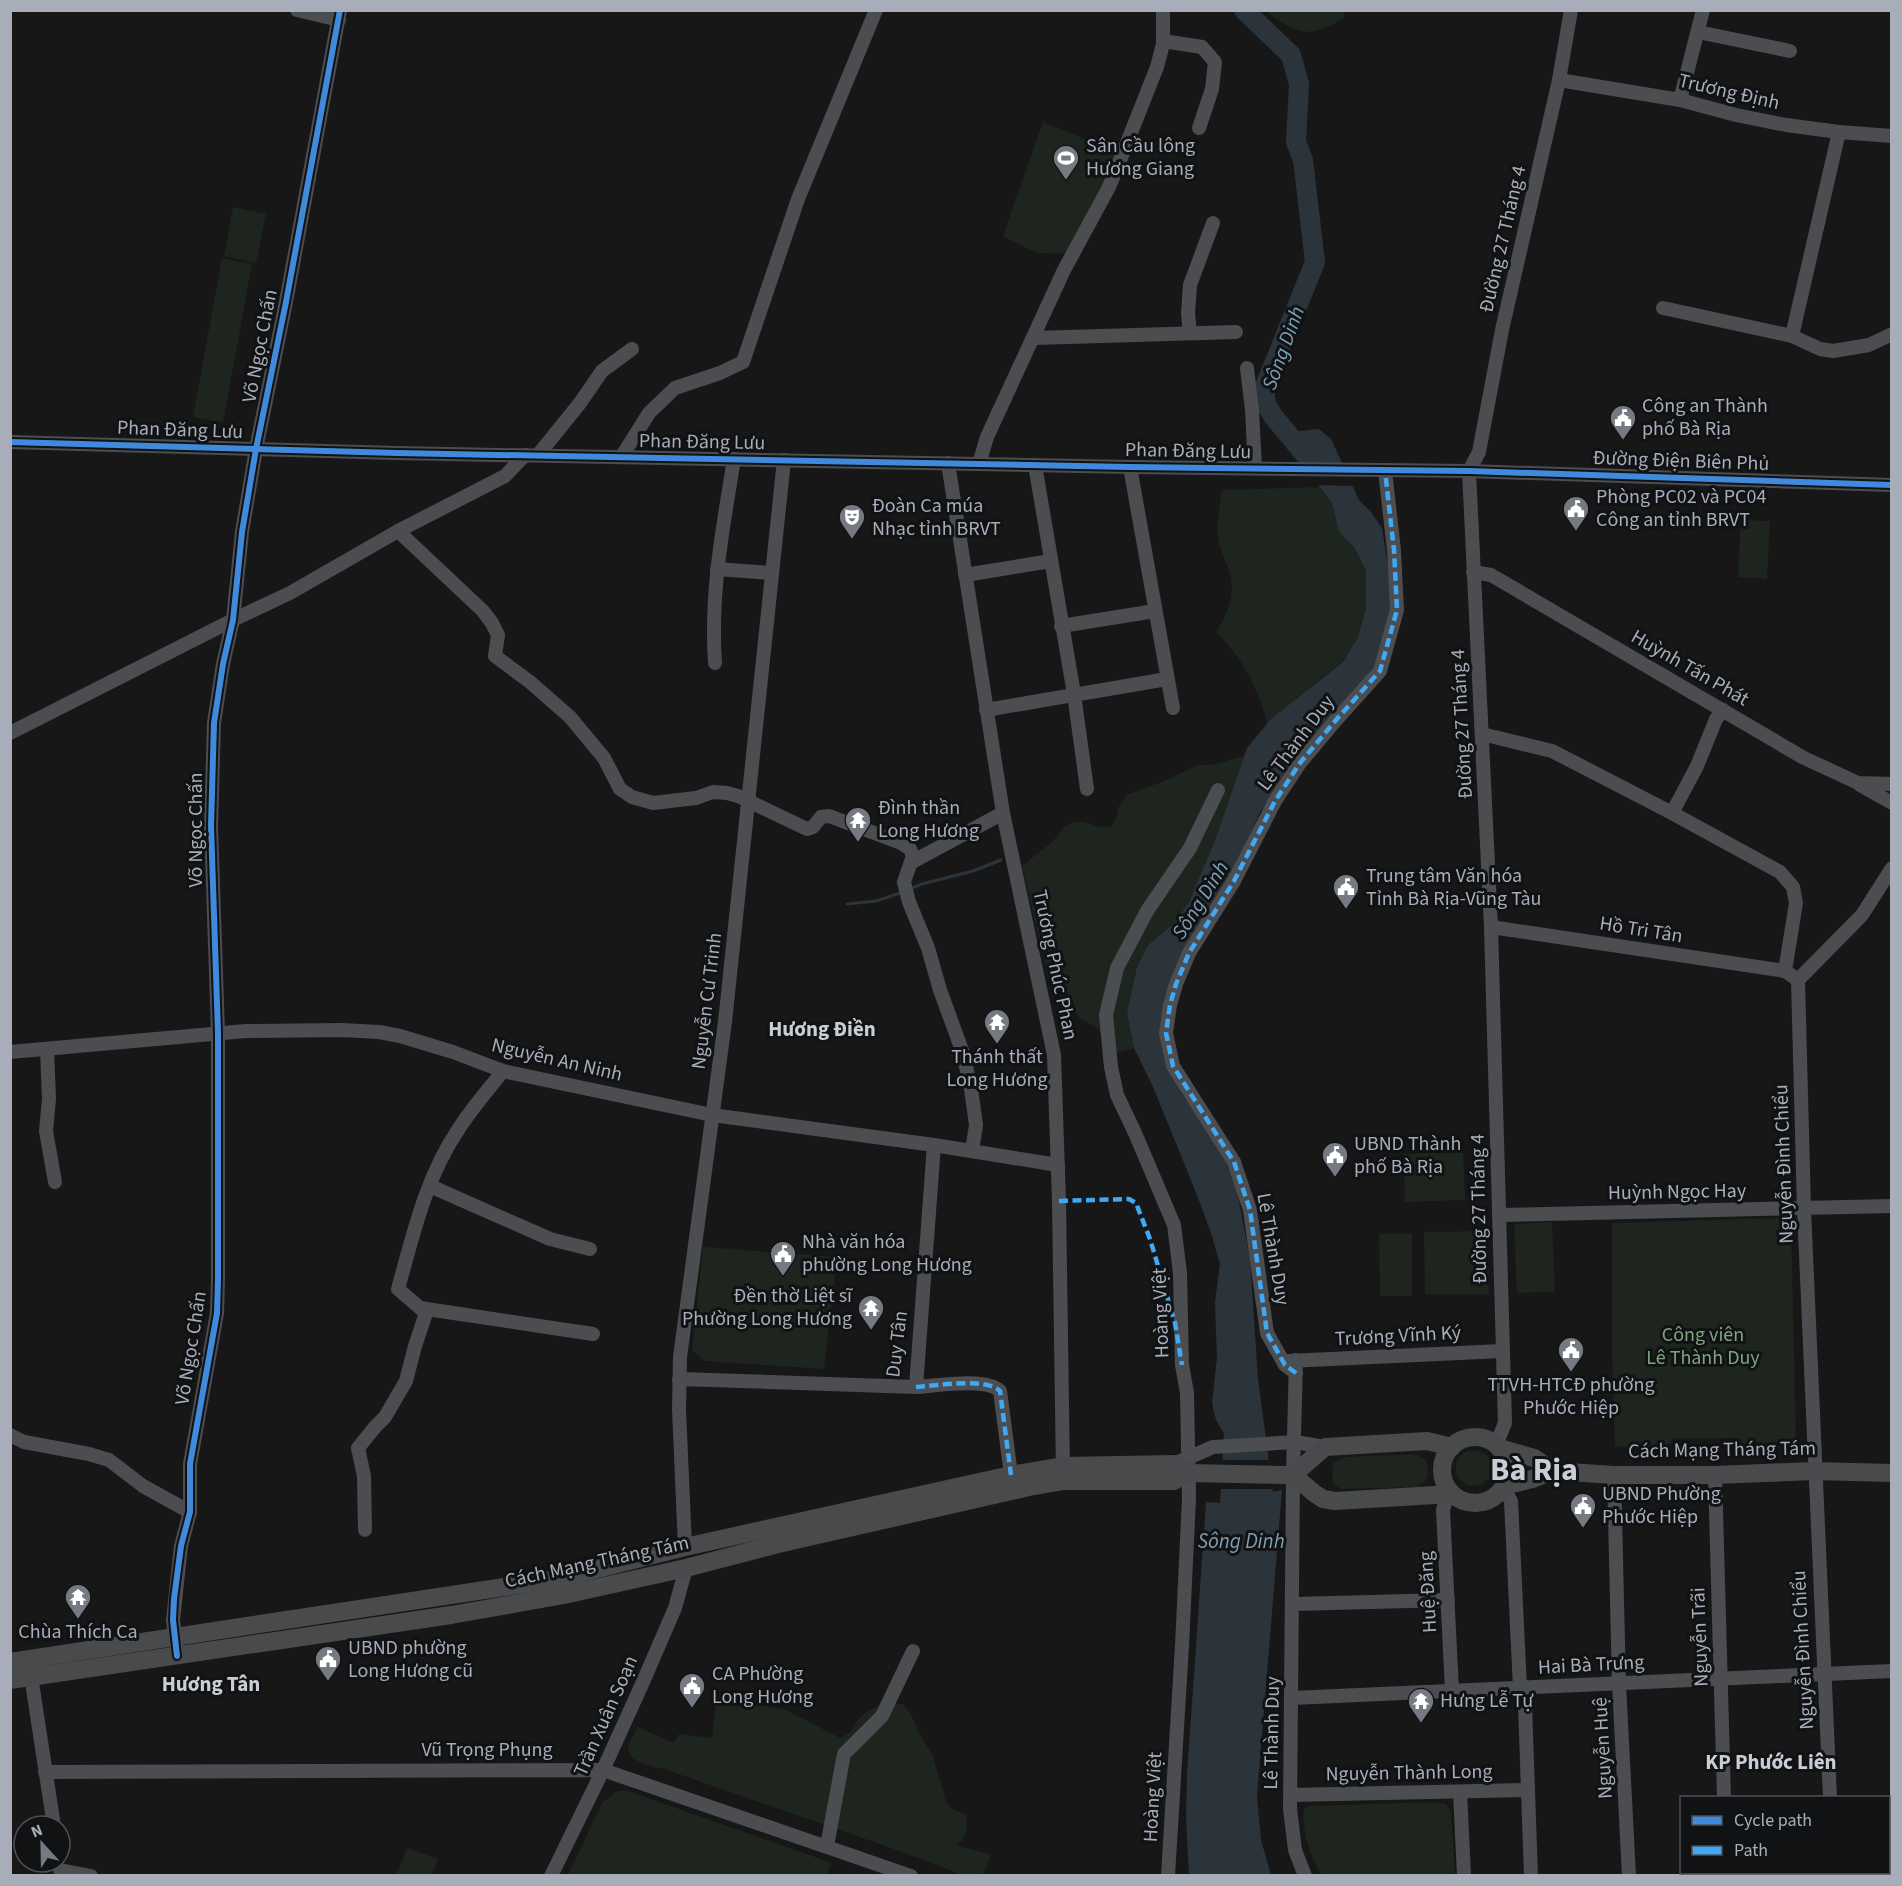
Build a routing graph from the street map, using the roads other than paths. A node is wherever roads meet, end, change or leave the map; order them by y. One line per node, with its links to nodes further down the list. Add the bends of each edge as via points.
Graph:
1 (297, 10): 6 (street)
2 (876, 10): 27 (street, via 798,200 743,362 675,388 649,413)
3 (1163, 10): 8 (street)
4 (1571, 10): 10 (street, Đường 27 Tháng 4)
5 (1703, 10): 7 (street)
6 (340, 15): 25 (street, Võ Ngọc Chấn)
7 (1698, 32): 9 (street); 11 (street)
8 (1163, 41): 12 (street, via 1202,47 1215,62 1212,88); 21 (street, via 1157,67 1109,187 1064,270)
9 (1790, 51)
10 (1559, 80): 11 (street, Trương Định); 36 (street, Đường 27 Tháng 4, via 1502,330 1479,452)
11 (1680, 100): 13 (street, Trương Định, via 1736,115)
12 (1199, 129)
13 (1839, 132): 14 (street, Trương Định); 20 (street)
14 (1892, 136)
15 (1213, 224): 18 (street, via 1190,285)
16 (1663, 308): 20 (street)
17 (1236, 332): 18 (street)
18 (1190, 333): 21 (street)
19 (1892, 334): 20 (street, via 1869,345 1833,351)
20 (1792, 336)
21 (1034, 338): 31 (street, via 987,437)
22 (632, 349): 26 (street, via 602,371 580,403)
23 (1247, 368): 34 (street)
24 (10, 442): 25 (street, Phan Đăng Lưu)
25 (256, 449): 26 (street, Phan Đăng Lưu); 45 (street, Võ Ngọc Chấn)
26 (532, 455): 27 (street, Phan Đăng Lưu); 38 (street, via 505,476)
27 (622, 456): 28 (street, Phan Đăng Lưu)
28 (734, 459): 29 (street, Phan Đăng Lưu); 40 (street)
29 (784, 460): 30 (street, Phan Đăng Lưu); 42 (street, Nguyễn Cư Trinh)
30 (948, 463): 31 (street, Phan Đăng Lưu); 43 (street, Trương Phúc Phan)
31 (979, 464): 32 (street, Phan Đăng Lưu)
32 (1035, 465): 33 (street, Phan Đăng Lưu); 39 (street)
33 (1130, 467): 34 (street, Phan Đăng Lưu); 44 (street)
34 (1257, 468): 35 (street, Phan Đăng Lưu)
35 (1389, 471): 36 (street, Phan Đăng Lưu); 85 (street, Lê Thành Duy, via 1397,610 1380,671 1300,763 1275,801 1234,881 1189,953 1170,1005 1167,1033 1173,1066 1234,1162 1250,1210 1267,1333)
36 (1469, 471): 37 (street, Đường Điện Biên Phủ); 41 (street, Đường 27 Tháng 4)
37 (1892, 485)
38 (398, 531): 45 (street, via 290,593); 59 (street, via 483,611 498,635 495,656 570,717 604,758 620,789 653,803 713,792)
39 (1051, 561): 43 (street); 46 (street)
40 (717, 569): 42 (street); 47 (street, via 713,632)
41 (1473, 572): 52 (street, Huỳnh Tấn Phát, via 1491,575); 54 (street, Đường 27 Tháng 4)
42 (772, 573): 59 (street, Nguyễn Cư Trinh)
43 (965, 575): 51 (street, Trương Phúc Phan)
44 (1155, 611): 46 (street); 48 (street)
45 (233, 620): 53 (street); 68 (street, Võ Ngọc Chấn, via 215,707 212,768)
46 (1061, 626): 49 (street)
47 (716, 663)
48 (1167, 679): 49 (street); 50 (street)
49 (1074, 694): 51 (street); 57 (street)
50 (1173, 708)
51 (986, 710): 61 (street, Trương Phúc Phan)
52 (1723, 710): 55 (street, Huỳnh Tấn Phát, via 1804,758); 62 (street)
53 (10, 733)
54 (1482, 734): 62 (street, via 1552,751); 65 (street, Đường 27 Tháng 4)
55 (1858, 783): 56 (street, Huỳnh Tấn Phát); 60 (street)
56 (1892, 784)
57 (1087, 789)
58 (1218, 790): 93 (street, Hoàng Việt, via 1190,848 1146,912 1117,968 1107,1015 1117,1095 1174,1224 1187,1393)
59 (749, 801): 63 (street, via 807,829 821,817 829,816 903,844 910,849); 72 (street, Nguyễn Cư Trinh)
60 (1892, 803)
61 (1003, 813): 63 (street); 75 (street, Trương Phúc Phan, via 1054,1055)
62 (1672, 813): 66 (street, via 1780,872 1793,886 1796,903)
63 (912, 862): 74 (street, via 904,882 963,1053 976,1125)
64 (1892, 868): 67 (street, via 1862,915)
65 (1491, 927): 66 (street, Hồ Tri Tân); 80 (street, Đường 27 Tháng 4)
66 (1785, 971): 67 (street)
67 (1798, 980): 79 (street, Nguyễn Đình Chiểu)
68 (218, 1034): 69 (street, Nguyễn An Ninh); 71 (street, Nguyễn An Ninh, via 379,1032 453,1052); 104 (street, Võ Ngọc Chấn, via 217,1313 191,1456)
69 (47, 1049): 70 (street, Nguyễn An Ninh); 76 (street, via 46,1131)
70 (10, 1052)
71 (503, 1071): 72 (street, Nguyễn An Ninh); 77 (street, via 457,1130)
72 (712, 1114): 73 (street, Nguyễn An Ninh); 86 (street, Nguyễn Cư Trinh)
73 (934, 1145): 74 (street, Nguyễn An Ninh); 87 (street, Duy Tân)
74 (972, 1151): 75 (street, Nguyễn An Ninh)
75 (1058, 1165): 97 (street, Trương Phúc Phan)
76 (55, 1182)
77 (430, 1186): 81 (street, via 550,1239); 82 (street, via 398,1289)
78 (1892, 1206): 79 (street, Huỳnh Ngọc Hay)
79 (1804, 1209): 80 (street, Huỳnh Ngọc Hay); 95 (street, Nguyễn Đình Chiểu)
80 (1499, 1215): 84 (street, Đường 27 Tháng 4)
81 (590, 1249)
82 (420, 1308): 83 (street); 105 (street, via 426,1313 406,1382 385,1417 358,1448 364,1476)
83 (593, 1335)
84 (1502, 1351): 85 (street, Trương Vĩnh Ký); 90 (street, Đường 27 Tháng 4, via 1505,1423)
85 (1291, 1365): 89 (street, Lê Thành Duy)
86 (679, 1379): 87 (street, Duy Tân); 106 (street, Nguyễn Cư Trinh)
87 (916, 1387): 98 (street, via 984,1383 996,1387 1000,1391)
88 (10, 1435): 104 (street, via 24,1442 109,1460 143,1486)
89 (1290, 1443): 91 (street); 93 (street, Cách Mạng Tháng Tám, via 1213,1447); 99 (street, Lê Thành Duy)
90 (1498, 1446): 92 (main road, via 1478,1438); 94 (main road, Cách Mạng Tháng Tám, via 1534,1458); 102 (main road, via 1508,1466)
91 (1325, 1447): 92 (main road, via 1427,1441); 99 (main road)
92 (1452, 1447): 103 (main road, via 1443,1466 1446,1486)
93 (1183, 1465): 97 (main road, Cách Mạng Tháng Tám); 99 (main road, Cách Mạng Tháng Tám, via 1211,1473); 136 (street, Hoàng Việt, via 1189,1498)
94 (1553, 1471): 100 (main road, Cách Mạng Tháng Tám); 102 (main road, Cách Mạng Tháng Tám)
95 (1815, 1471): 96 (main road, Cách Mạng Tháng Tám); 101 (main road, Cách Mạng Tháng Tám); 115 (street, Nguyễn Đình Chiểu)
96 (1892, 1473)
97 (1063, 1474): 98 (main road, Cách Mạng Tháng Tám); 107 (main road, Cách Mạng Tháng Tám, via 1029,1487)
98 (1011, 1475): 106 (main road, Cách Mạng Tháng Tám)
99 (1288, 1475): 103 (main road, via 1323,1498 1335,1501); 109 (street, Lê Thành Duy)
100 (1614, 1475): 101 (main road, Cách Mạng Tháng Tám); 119 (street, Nguyễn Huệ)
101 (1715, 1475): 117 (street, Nguyễn Trãi)
102 (1502, 1489): 103 (main road, via 1482,1503 1461,1500); 120 (street, via 1511,1501)
103 (1452, 1494): 108 (street, Huệ Đăng, via 1443,1510)
104 (190, 1512): 110 (street, Võ Ngọc Chấn, via 181,1546 172,1620)
105 (365, 1530)
106 (686, 1547): 107 (main road); 110 (main road, Cách Mạng Tháng Tám, via 557,1580)
107 (686, 1568): 112 (main road, Cách Mạng Tháng Tám, via 451,1615); 123 (street, Trần Xuân Soạn, via 675,1608)
108 (1448, 1600): 109 (street); 121 (street, Huệ Đăng)
109 (1293, 1604): 122 (street, Lê Thành Duy)
110 (174, 1636): 112 (street, Võ Ngọc Chấn); 113 (main road, Cách Mạng Tháng Tám)
111 (912, 1651): 131 (street, via 882,1716 844,1754)
112 (177, 1656): 116 (main road, Cách Mạng Tháng Tám)
113 (10, 1662)
114 (1892, 1671): 115 (street, Hai Bà Trưng)
115 (1824, 1674): 117 (street, Hai Bà Trưng); 129 (street, Nguyễn Đình Chiểu)
116 (31, 1676): 118 (main road, Cách Mạng Tháng Tám); 124 (street)
117 (1721, 1679): 119 (street, Hai Bà Trưng); 128 (street, Nguyễn Trãi)
118 (10, 1680)
119 (1619, 1684): 120 (street, Hai Bà Trưng); 140 (street, Nguyễn Huệ)
120 (1520, 1688): 121 (street, Hai Bà Trưng); 125 (street, via 1525,1705)
121 (1452, 1691): 122 (street, Hai Bà Trưng)
122 (1292, 1698): 127 (street, Lê Thành Duy)
123 (603, 1770): 124 (street, Vũ Trọng Phụng); 131 (street, Vũ Trọng Phụng); 134 (street, Trần Xuân Soạn)
124 (45, 1772): 130 (street)
125 (1528, 1790): 126 (street, Nguyễn Thành Long); 139 (street)
126 (1460, 1792): 127 (street, Nguyễn Thành Long); 138 (street)
127 (1290, 1795): 137 (street, Lê Thành Duy, via 1295,1850)
128 (1725, 1796)
129 (1830, 1796)
130 (52, 1814)
131 (827, 1846): 135 (street, Vũ Trọng Phụng)
132 (72, 1871): 133 (street)
133 (91, 1875)
134 (551, 1875)
135 (911, 1875)
136 (1168, 1875)
137 (1305, 1875)
138 (1464, 1875)
139 (1531, 1875)
140 (1629, 1875)

